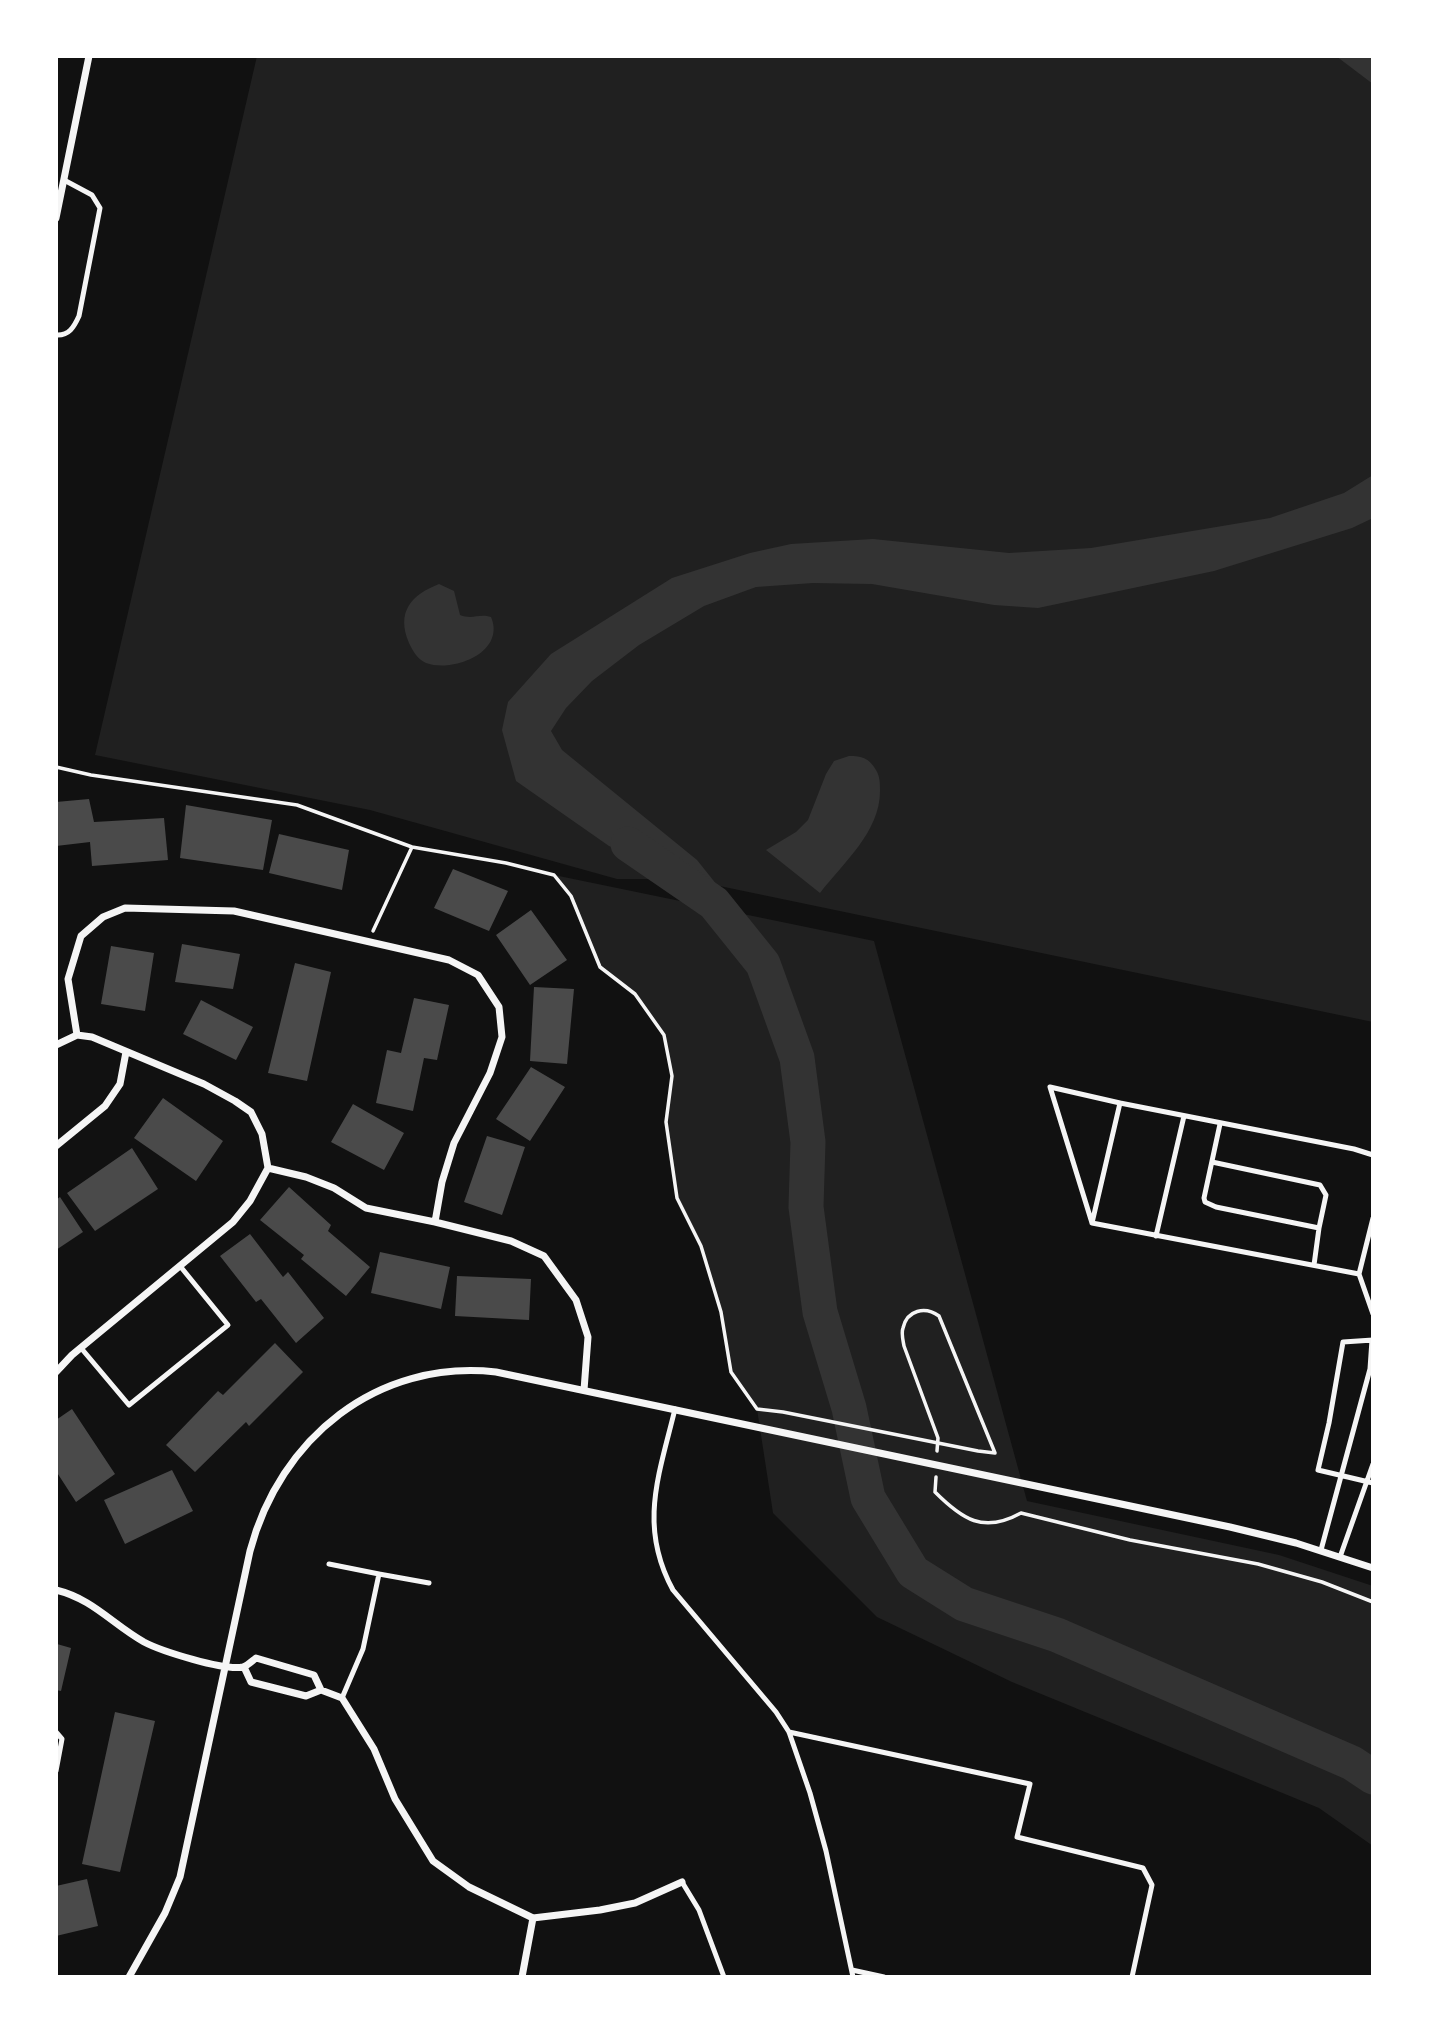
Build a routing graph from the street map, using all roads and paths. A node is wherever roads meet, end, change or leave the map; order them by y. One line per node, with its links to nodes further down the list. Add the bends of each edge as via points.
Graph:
1 (89, 56): 2 (street)
2 (64, 180): 3 (street); 4 (lane, via 92,195 100,208 79,316 74,328)
3 (56, 218)
4 (56, 335)
5 (412, 847): 6 (path)
6 (369, 941): 7 (street, via 234,911 125,908 103,917 81,936 68,979); 18 (street, via 449,960 478,975 499,1007 502,1037 490,1073 454,1143)
7 (77, 1035): 8 (street); 9 (street)
8 (56, 1045)
9 (126, 1052): 13 (street, via 120,1084 105,1106); 16 (street, via 204,1084 251,1112 262,1134)
10 (1120, 1103): 11 (lane); 19 (lane); 19 (lane, via 1050,1087)
11 (1184, 1116): 12 (lane); 21 (lane)
12 (1220, 1124): 14 (lane); 15 (lane)
13 (56, 1146)
14 (1373, 1155)
15 (1212, 1162): 20 (lane, via 1320,1185 1326,1195); 20 (lane, via 1205,1202)
16 (268, 1168): 18 (street, via 334,1188 366,1208); 23 (street, via 233,1222)
17 (1373, 1219): 24 (lane)
18 (435, 1222): 29 (street, via 511,1241 544,1256 576,1300 588,1337)
19 (1092, 1223): 21 (lane)
20 (1319, 1228): 22 (lane)
21 (1156, 1236): 22 (lane)
22 (1314, 1265): 24 (lane)
23 (180, 1266): 27 (street); 27 (lane, via 228,1325 129,1405)
24 (1359, 1274): 25 (lane)
25 (1373, 1314)
26 (1372, 1340): 34 (lane, via 1370,1369); 34 (lane, via 1343,1342 1318,1470)
27 (81, 1348): 28 (street)
28 (56, 1373)
29 (584, 1390): 30 (street); 43 (street, via 467,1369 412,1379 342,1411 305,1445 267,1502 250,1551)
30 (675, 1409): 36 (street); 48 (lane, via 653,1504 662,1569 673,1590)
31 (757, 1409): 32 (path)
32 (995, 1453)
33 (1373, 1464): 35 (lane)
34 (1342, 1476): 35 (lane); 36 (lane)
35 (1370, 1483): 37 (lane, via 1350,1523)
36 (1321, 1550): 37 (street)
37 (1340, 1557): 39 (street)
38 (329, 1564): 40 (lane)
39 (1373, 1568)
40 (379, 1574): 41 (lane); 46 (lane, via 363,1649)
41 (429, 1583)
42 (56, 1590): 43 (street, via 84,1599 142,1641 164,1651)
43 (226, 1666): 44 (street); 53 (street, via 180,1877)
44 (244, 1667): 45 (street, via 251,1682 306,1696); 45 (street, via 256,1658 314,1675)
45 (321, 1690): 46 (street)
46 (342, 1698): 51 (street, via 433,1861)
47 (56, 1732): 49 (lane, via 62,1739)
48 (789, 1732): 52 (lane, via 826,1850); 57 (lane, via 1030,1784 1017,1837 1143,1868 1152,1885)
49 (56, 1771)
50 (682, 1882): 51 (street, via 635,1903); 55 (lane, via 699,1910)
51 (533, 1918): 54 (street)
52 (852, 1974): 56 (lane)
53 (129, 1977)
54 (522, 1977)
55 (724, 1977)
56 (884, 1977)
57 (1132, 1977)

